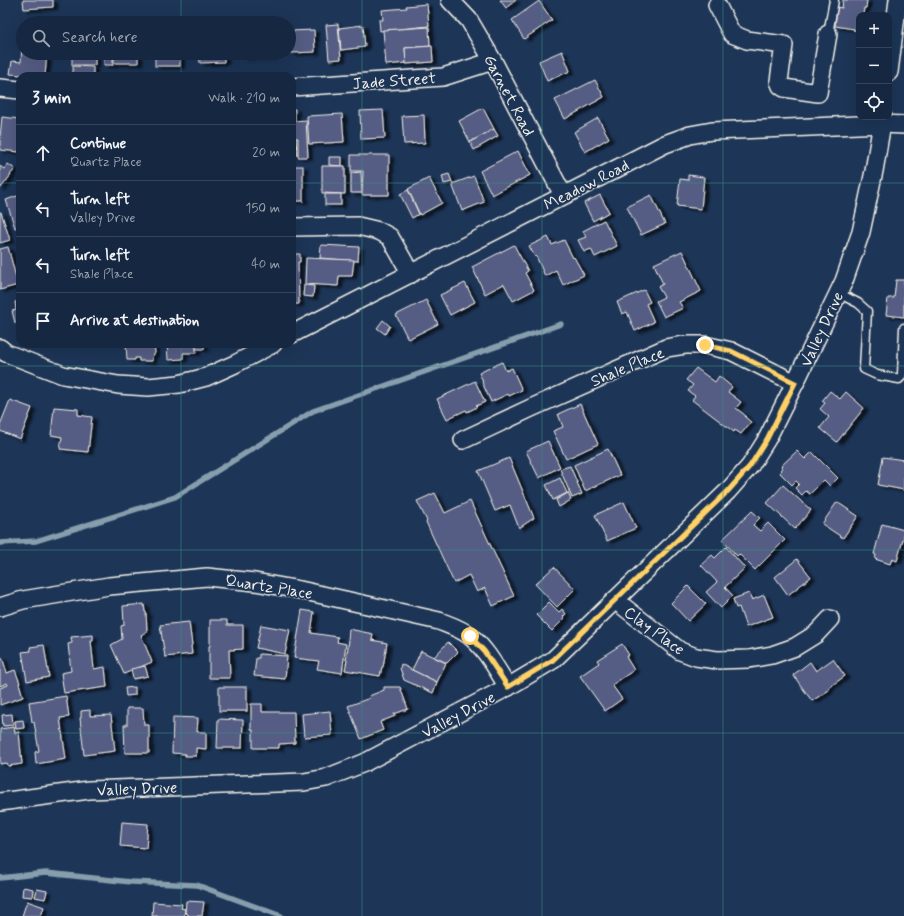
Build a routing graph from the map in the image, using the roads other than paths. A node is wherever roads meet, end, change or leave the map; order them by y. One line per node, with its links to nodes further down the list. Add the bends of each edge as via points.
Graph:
1 (450, 0): 7 (street, Garnet Road, via 469,20)
2 (834, 0): 5 (lane)
3 (898, 0): 6 (street)
4 (716, 5): 5 (street, via 732,34 747,40 784,45 779,81 784,88 818,92)
5 (828, 34)
6 (892, 48)
7 (493, 60): 8 (street, Jade Street, via 443,77); 13 (street, Garnet Road)
8 (296, 87)
9 (0, 88): 10 (street)
10 (16, 90)
11 (883, 120): 12 (street, Meadow Road); 13 (street, Meadow Road, via 712,131 690,135 665,144); 16 (street, Valley Drive, via 861,232)
12 (904, 125)
13 (563, 195): 15 (street, Meadow Road)
14 (296, 227): 15 (street, via 358,226 379,231 390,237)
15 (411, 274): 18 (street, Meadow Road)
16 (838, 293): 17 (lane, via 858,303 867,311 864,369 877,375 899,379 901,377); 21 (street, Valley Drive)
17 (904, 328)
18 (296, 332)
19 (0, 348): 20 (street, via 6,353 63,375 118,385 148,387 179,384 206,377)
20 (265, 348)
21 (795, 383): 22 (street, Shale Place, via 731,351 705,345 666,348); 23 (street, Valley Drive, via 767,439 750,466 728,491)
22 (463, 440)
23 (615, 600): 25 (street, Clay Place, via 680,651 696,657 717,660 749,659 795,647 816,634); 26 (street, Valley Drive, via 553,660)
24 (0, 607): 26 (street, Quartz Place, via 23,600 149,582 206,577 255,582 439,621 454,627 470,636 484,651)
25 (830, 619)
26 (508, 687): 27 (street, Valley Drive, via 364,763 326,778 304,782 89,790)
27 (0, 802)

